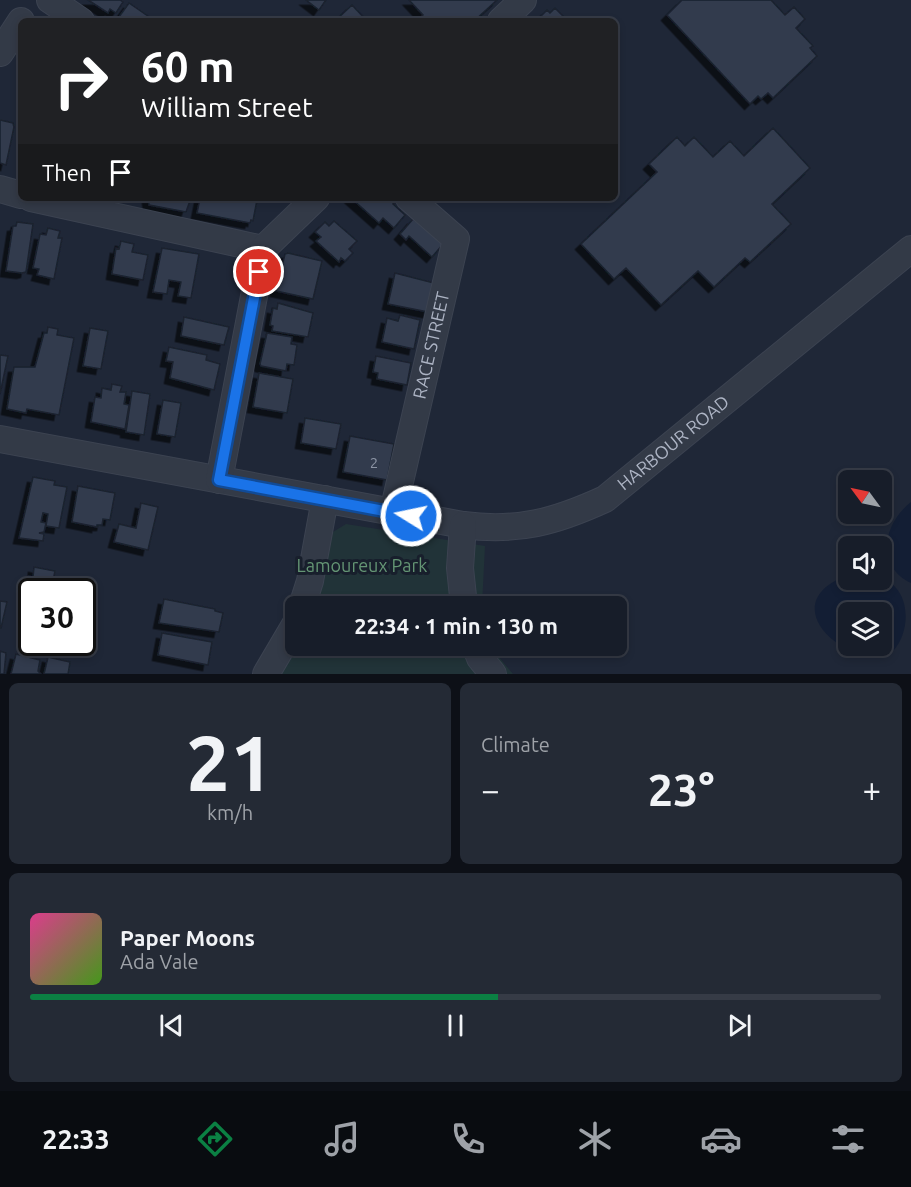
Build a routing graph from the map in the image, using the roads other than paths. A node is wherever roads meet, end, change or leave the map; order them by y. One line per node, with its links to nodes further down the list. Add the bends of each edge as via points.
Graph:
1 (35, 0): 4 (street)
2 (50, 0): 5 (street)
3 (523, 0): 6 (street)
4 (23, 18)
5 (77, 18)
6 (504, 18)
7 (18, 26): 8 (street)
8 (0, 53)
9 (0, 189): 10 (street)
10 (18, 194)
11 (45, 201): 14 (street)
12 (313, 201): 14 (street)
13 (412, 201): 19 (street, RACE STREET, via 456,240)
14 (263, 249): 17 (street)
15 (911, 249): 20 (street, HARBOUR ROAD, via 605,499 563,518 521,527)
16 (0, 439): 17 (street, HARBOUR ROAD)
17 (219, 480): 18 (street, HARBOUR ROAD)
18 (325, 500): 19 (street, HARBOUR ROAD); 21 (street)
19 (393, 512): 20 (street, HARBOUR ROAD)
20 (463, 525): 22 (street)
21 (305, 596)
22 (463, 596)
23 (285, 642): 25 (street)
24 (479, 656): 26 (street)
25 (266, 674)
26 (493, 674)

